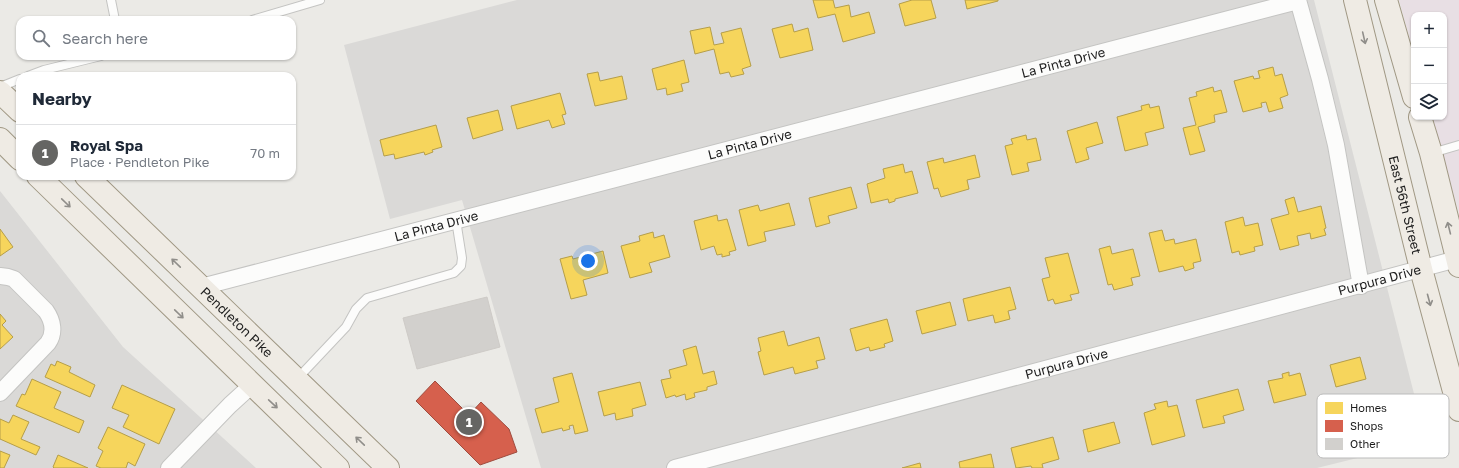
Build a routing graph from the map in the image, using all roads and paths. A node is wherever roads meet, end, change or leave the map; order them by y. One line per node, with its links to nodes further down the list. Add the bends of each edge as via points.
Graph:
1 (110, 0): 6 (lane)
2 (320, 0): 7 (lane)
3 (1298, 0): 22 (street, La Pinta Drive); 26 (street, via 1336,145)
4 (1355, 0): 24 (main road, East 56th Street, one-way to 24)
5 (1386, 0): 12 (main road)
6 (115, 16)
7 (266, 16)
8 (84, 60): 9 (lane)
9 (39, 72)
10 (16, 81): 11 (lane)
11 (0, 87)
12 (1411, 87)
13 (0, 92): 14 (main road)
14 (16, 107)
15 (1421, 120): 18 (main road)
16 (0, 139): 19 (main road)
17 (1459, 145): 18 (lane)
18 (1431, 153): 23 (main road, one-way to 18)
19 (16, 154)
20 (42, 180): 29 (main road, one-way to 29)
21 (90, 180): 27 (main road, Pendleton Pike, one-way to 21)
22 (456, 220): 27 (street, La Pinta Drive); 28 (lane, via 462,258 454,273 367,298 356,309 346,327)
23 (1458, 261): 24 (street, Purpura Drive)
24 (1421, 269): 26 (street, Purpura Drive); 31 (main road, East 56th Street, one-way to 31)
25 (0, 276): 30 (street, via 14,279 46,311 50,316 53,334 48,343)
26 (1361, 286): 35 (street, Purpura Drive)
27 (200, 287): 28 (main road, Pendleton Pike)
28 (297, 378): 34 (main road, Pendleton Pike, one-way to 28)
29 (252, 385): 32 (main road, one-way to 32); 33 (street)
30 (0, 393)
31 (1459, 410)
32 (332, 466)
33 (169, 468)
34 (388, 468)
35 (675, 468)

